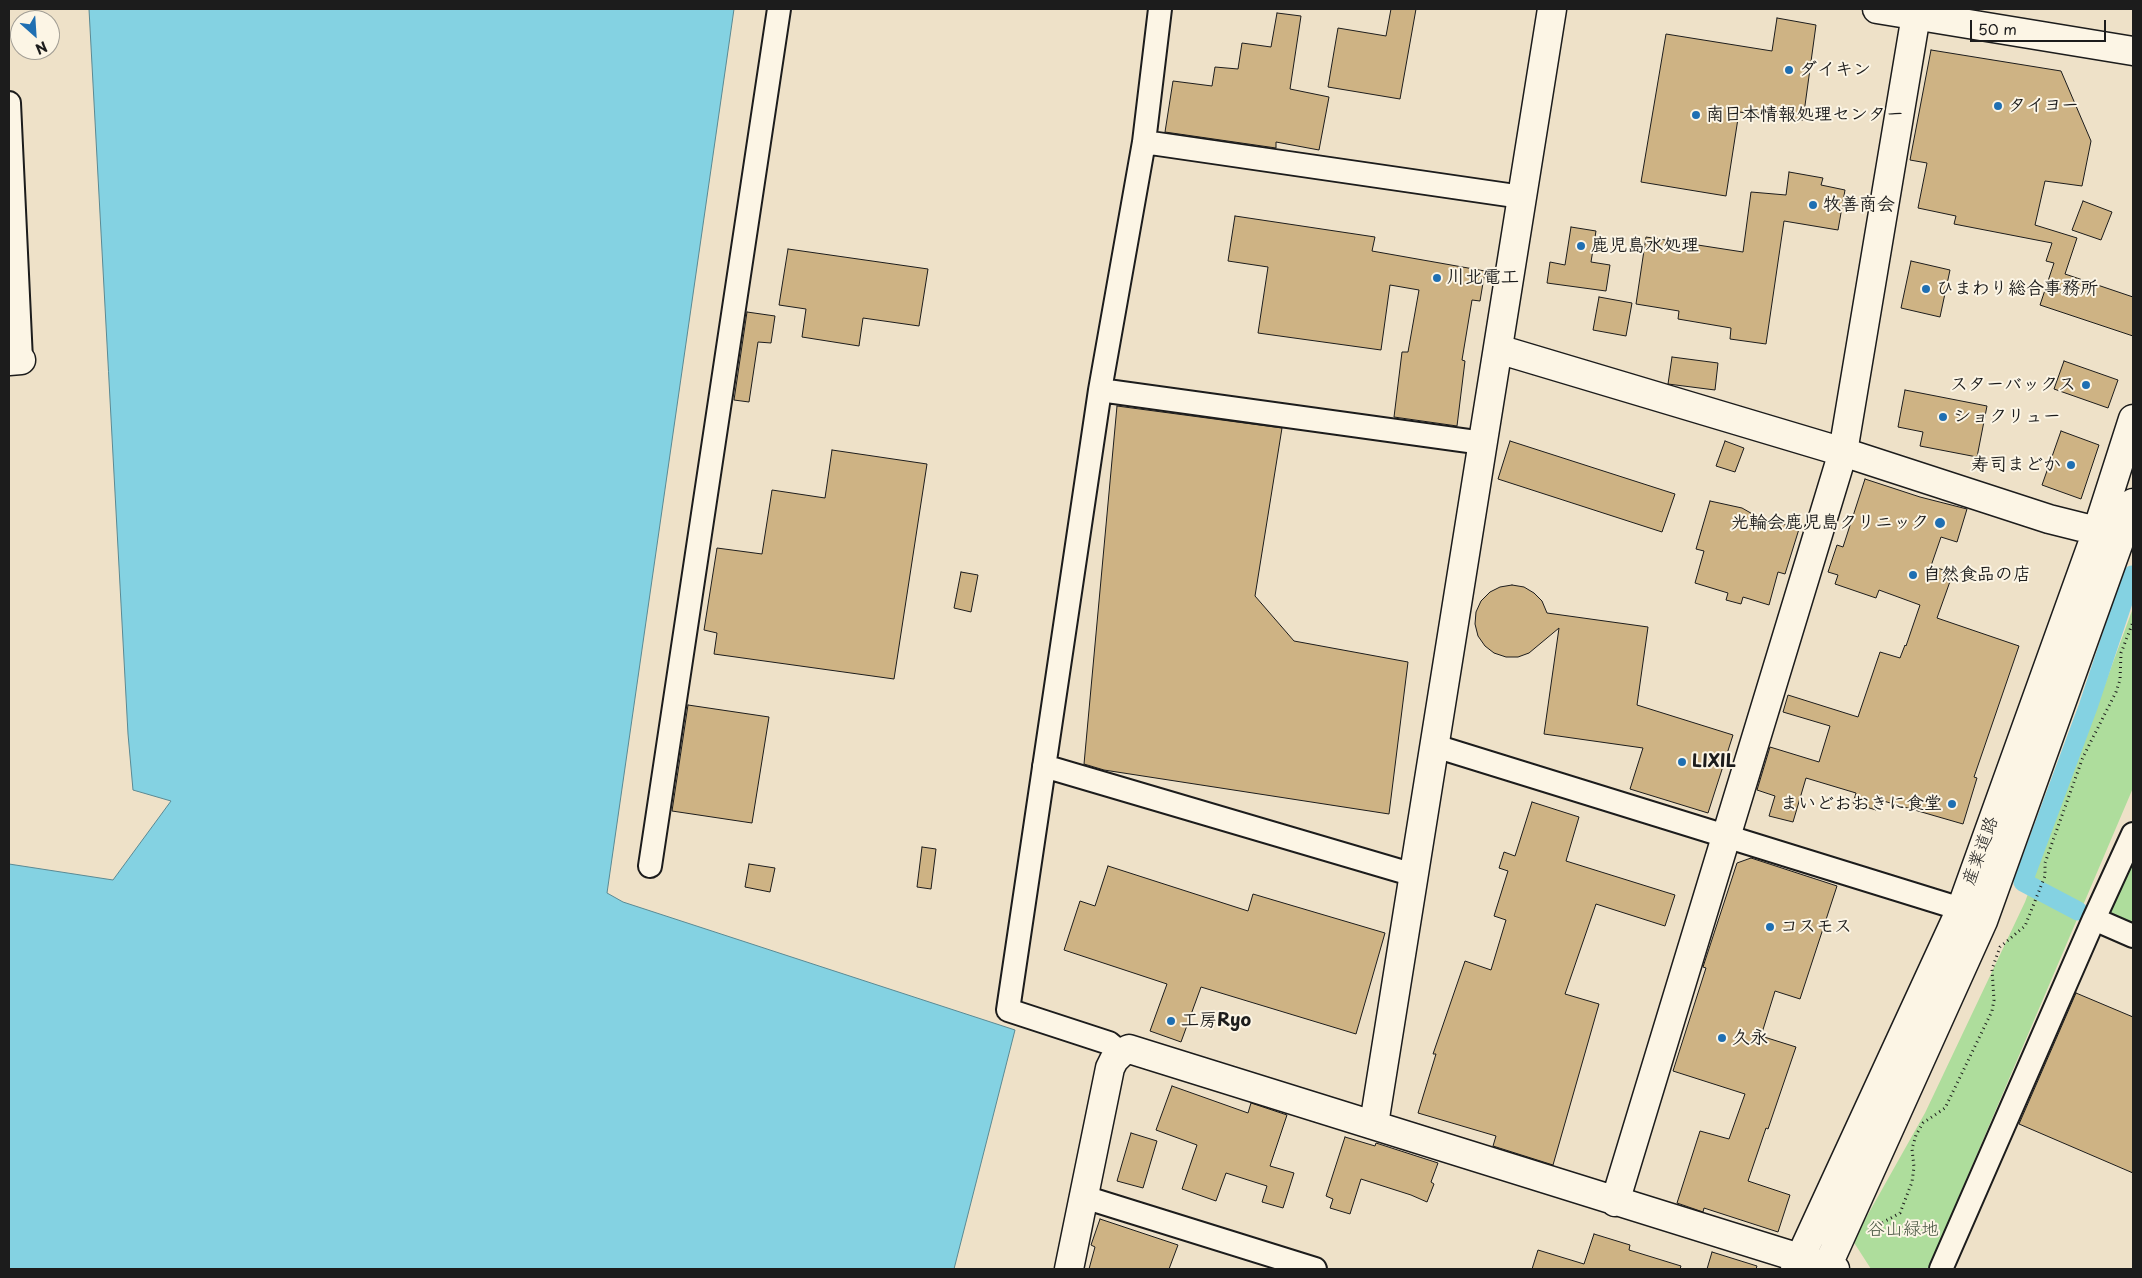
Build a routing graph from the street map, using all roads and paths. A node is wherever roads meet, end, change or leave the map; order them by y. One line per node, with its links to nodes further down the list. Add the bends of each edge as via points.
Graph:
1 (779, 9): 23 (street)
2 (1160, 9): 8 (street)
3 (1552, 9): 9 (street)
4 (1877, 9): 5 (street)
5 (1917, 12): 6 (street); 15 (street)
6 (2133, 52)
7 (9, 103): 11 (street)
8 (1144, 142): 9 (street); 12 (street)
9 (1522, 197): 10 (street)
10 (1498, 349): 14 (street); 15 (street)
11 (15, 360)
12 (1100, 390): 14 (street); 20 (street)
13 (2133, 419): 17 (street, 産業道路)
14 (1484, 443): 19 (street)
15 (1843, 452): 17 (street); 22 (street)
16 (2133, 503): 17 (street, 産業道路)
17 (2117, 540): 25 (street, 産業道路); 34 (street, 産業道路, via 1983,921)
18 (2133, 622): 32 (path, via 2121,654 2116,692 2083,757 2026,926 2000,947 1996,957 1992,969 1992,1011 1945,1108 1923,1123 1916,1135 1912,1148 1912,1182 1900,1213)
19 (1435, 746): 22 (street); 24 (street)
20 (1044, 766): 24 (street); 28 (street, via 1008,1010 1109,1043)
21 (2133, 834): 26 (street)
22 (1726, 836): 25 (street); 31 (street)
23 (650, 866)
24 (1414, 875): 29 (street)
25 (1961, 909): 33 (street, 産業道路)
26 (2094, 919): 27 (street); 37 (street)
27 (2133, 936)
28 (1121, 1052): 29 (street, via 1129,1049); 30 (street, via 1110,1068)
29 (1374, 1124): 31 (street)
30 (1084, 1197): 35 (street); 36 (street)
31 (1615, 1202): 33 (street)
32 (1865, 1231)
33 (1798, 1263): 34 (street)
34 (1829, 1268)
35 (1069, 1269)
36 (1315, 1269)
37 (1941, 1269)

